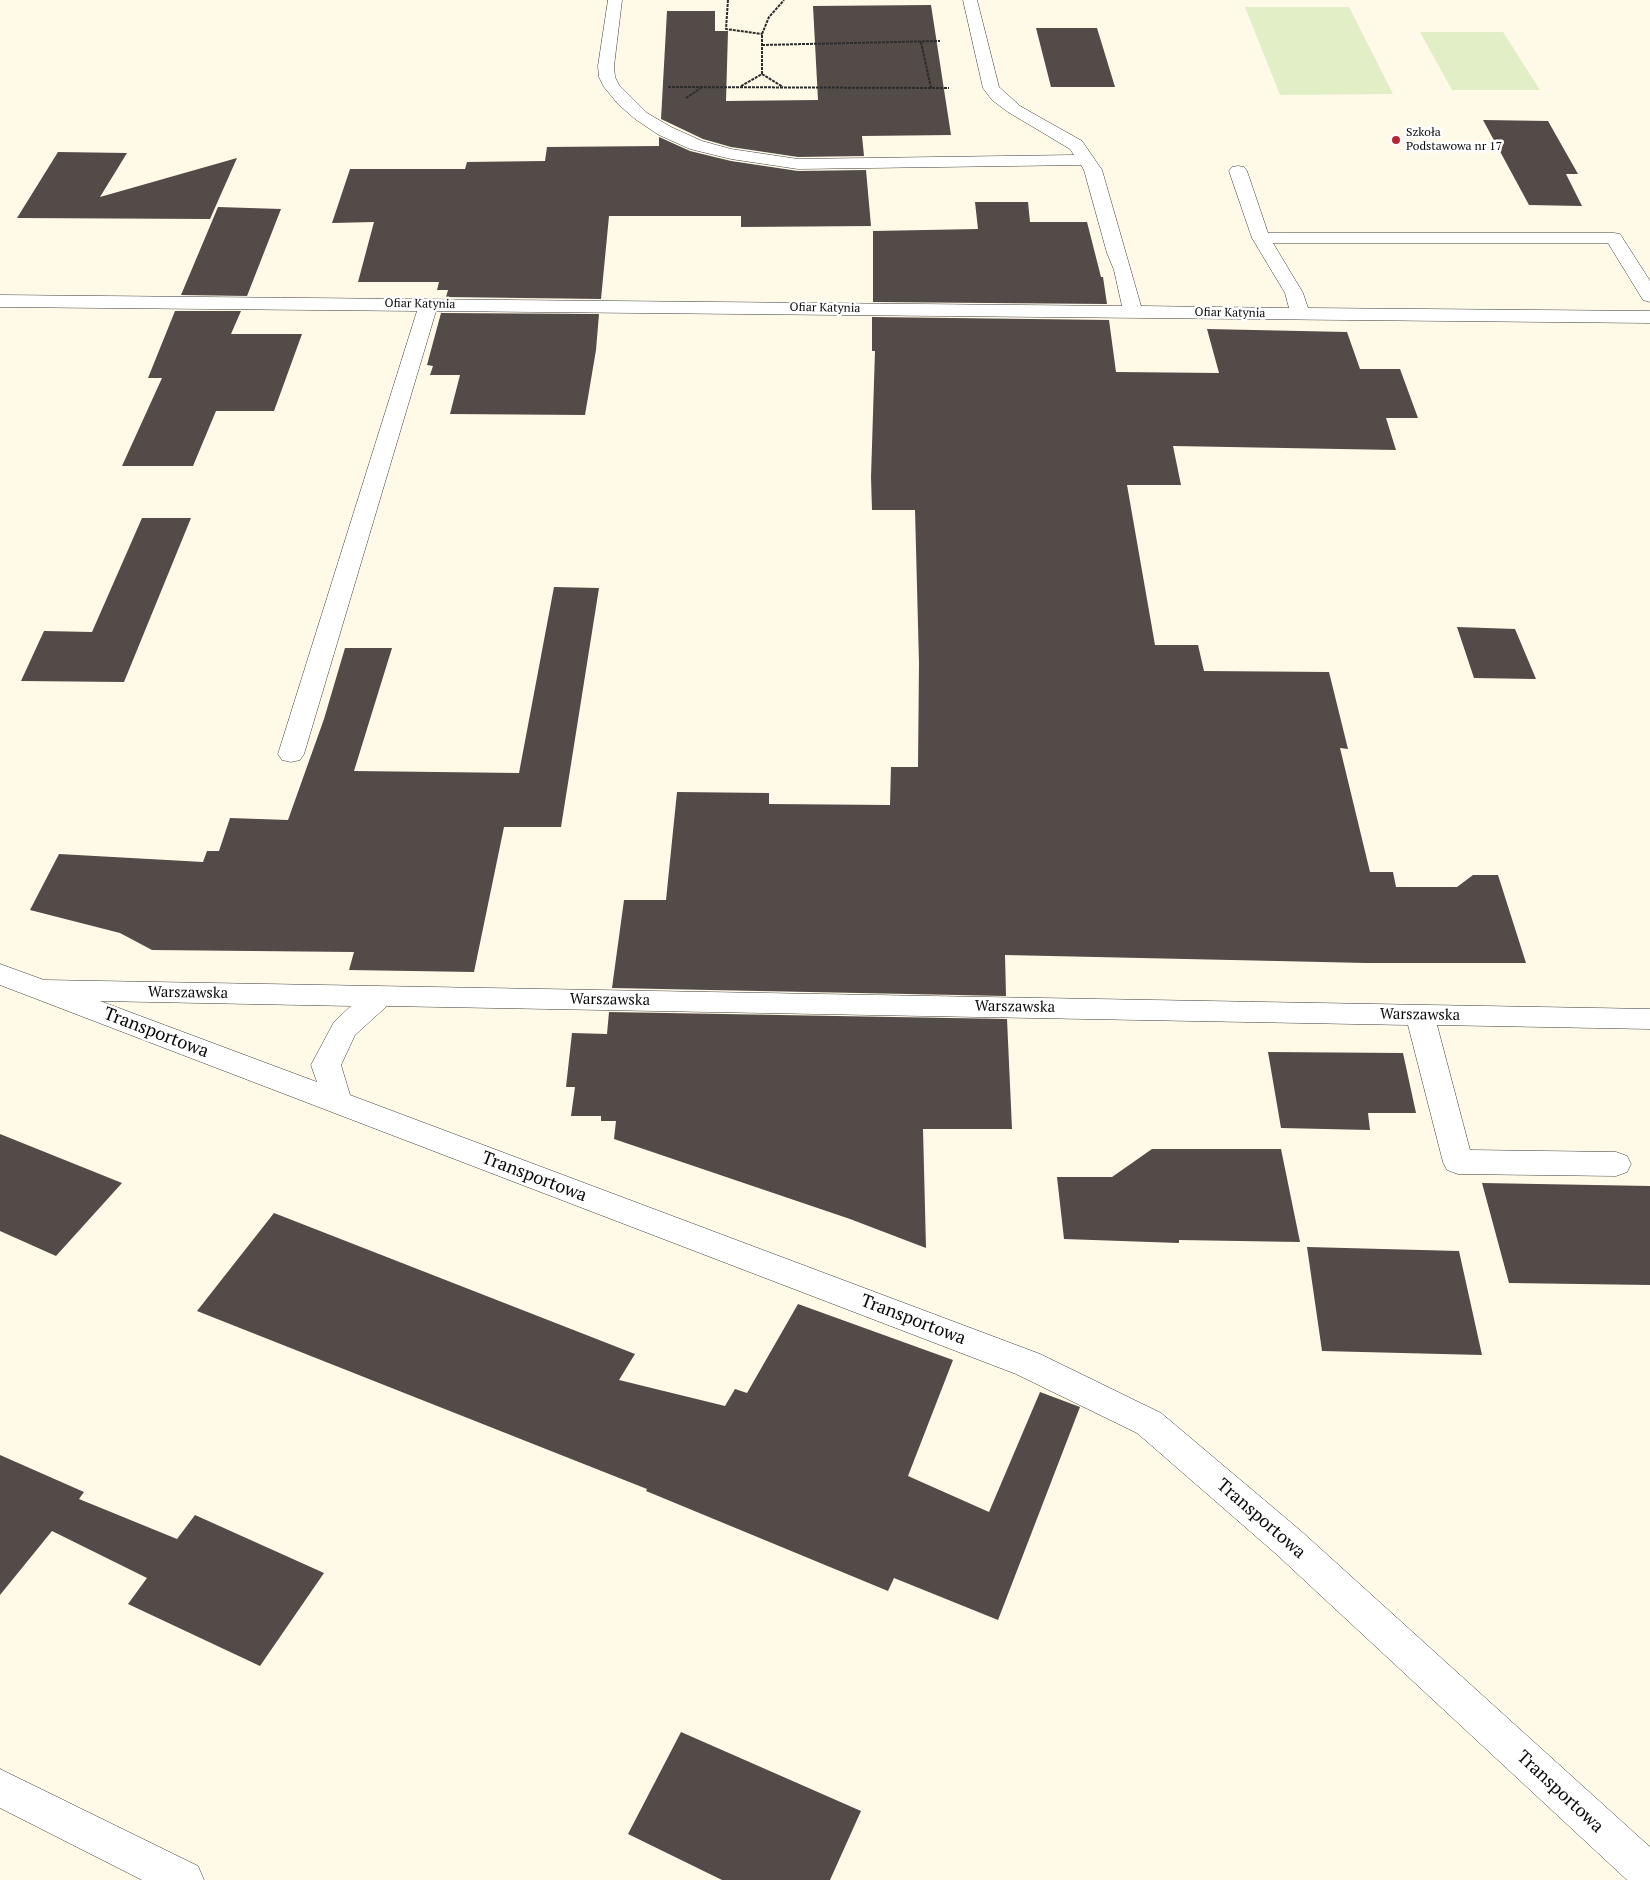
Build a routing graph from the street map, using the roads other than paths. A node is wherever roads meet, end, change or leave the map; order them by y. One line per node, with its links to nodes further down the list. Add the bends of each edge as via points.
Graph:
1 (615, 0): 3 (street, via 606,66 612,87 641,116 680,138 712,150 772,161 823,164)
2 (970, 0): 3 (street, via 978,40 992,88 998,97 1076,146)
3 (1086, 160): 9 (street, via 1093,170)
4 (1238, 171): 5 (street)
5 (1261, 238): 6 (street, via 1614,238); 10 (street, via 1294,293)
6 (1650, 296)
7 (0, 301): 8 (street, Ofiar Katynia)
8 (430, 304): 9 (street, Ofiar Katynia); 12 (street)
9 (1134, 312): 10 (street, Ofiar Katynia)
10 (1300, 314): 11 (street, Ofiar Katynia)
11 (1650, 317)
12 (291, 754)
13 (0, 974): 14 (street, Warszawska)
14 (42, 990): 15 (street, Warszawska); 18 (street, Transportowa)
15 (380, 996): 16 (street, Warszawska); 18 (street, via 344,1029 326,1065)
16 (1420, 1015): 17 (street, Warszawska); 19 (street, via 1458,1162)
17 (1650, 1019)
18 (337, 1102): 21 (street, Transportowa, via 1028,1364 1149,1423 1288,1542)
19 (1616, 1164)
20 (0, 1788): 22 (street)
21 (1650, 1874)
22 (184, 1880)

